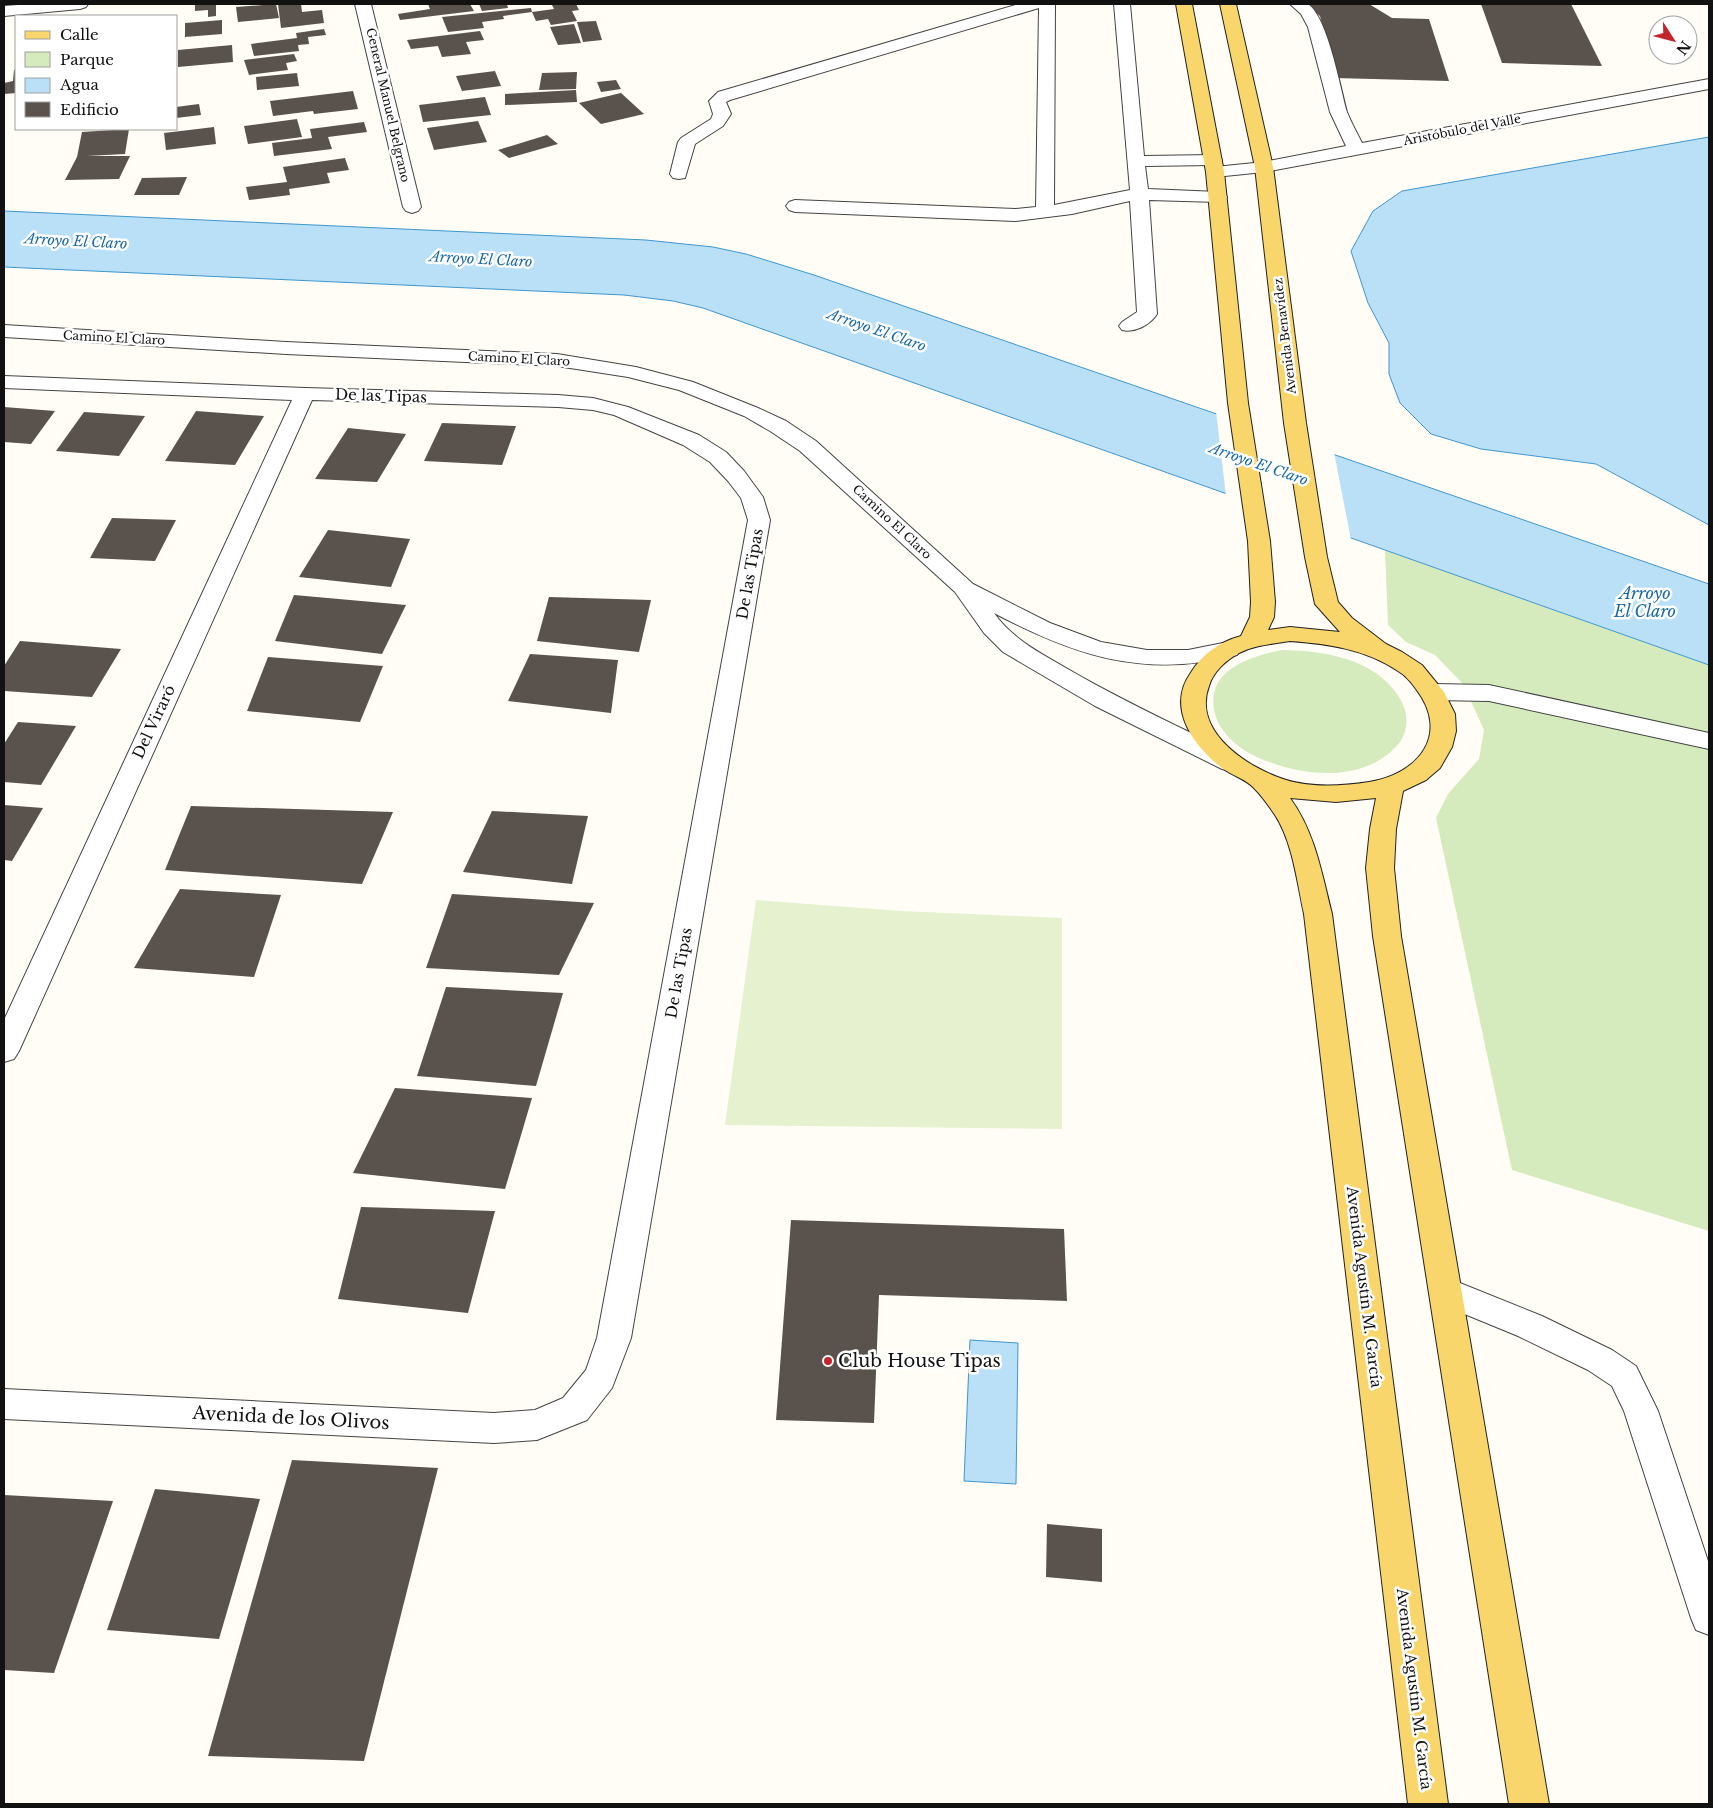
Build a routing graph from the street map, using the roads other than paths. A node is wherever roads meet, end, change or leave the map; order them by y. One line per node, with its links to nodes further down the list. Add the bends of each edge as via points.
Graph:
1 (80, 4): 9 (street)
2 (364, 4): 19 (street, General Manuel Belgrano)
3 (1035, 4): 15 (street, via 724,96 717,100 722,114 717,122 687,142)
4 (1047, 4): 20 (street)
5 (1122, 4): 12 (street)
6 (1184, 4): 13 (main road)
7 (1228, 4): 14 (main road, Avenida Benavídez)
8 (1298, 4): 11 (street, via 1308,11 1316,27 1339,112)
9 (4, 11)
10 (1709, 84): 11 (street, Aristóbulo del Valle)
11 (1356, 150): 14 (street, Aristóbulo del Valle)
12 (1136, 161): 13 (street, Aristóbulo del Valle); 16 (street)
13 (1214, 166): 14 (street, Aristóbulo del Valle); 17 (main road)
14 (1264, 167): 27 (main road, Avenida Benavídez, via 1295,423 1316,557 1328,604 1344,623)
15 (679, 174)
16 (1139, 194): 17 (street); 20 (street); 21 (street, via 1146,314)
17 (1218, 197): 26 (main road, via 1238,403 1259,542 1264,602 1262,617)
18 (795, 206): 20 (street, via 1015,215)
19 (412, 207)
20 (1045, 212)
21 (1129, 326)
22 (4, 331): 25 (street, Camino El Claro, via 556,360 656,377 718,397 778,426 808,446)
23 (4, 382): 24 (street, De las Tipas)
24 (305, 394): 33 (street, Del Viraró); 36 (street, De las Tipas, via 558,401 593,404 621,411 691,440 718,457 752,497 759,520 614,1338 600,1378)
25 (962, 587): 26 (street, Camino El Claro, via 1057,636 1099,649 1144,657 1176,658); 30 (street, Camino El Claro, via 992,628 1012,647 1104,700)
26 (1239, 645): 27 (main road, via 1290,634 1334,636); 30 (main road, via 1206,668 1193,690 1193,715 1206,740)
27 (1376, 648): 28 (main road, via 1410,667)
28 (1434, 692): 29 (street, via 1489,693); 32 (main road, via 1445,719 1442,746 1423,770)
29 (1709, 741)
30 (1231, 764): 31 (main road)
31 (1263, 781): 32 (main road, via 1306,793 1351,794); 38 (main road, Avenida Agustín M. García, via 1287,813 1299,837 1318,914)
32 (1392, 787): 34 (main road, via 1383,829 1380,868 1387,936)
33 (4, 1050)
34 (1445, 1291): 37 (street, via 1530,1326 1600,1360 1624,1376 1641,1411); 39 (main road)
35 (4, 1404): 36 (street, Avenida de los Olivos, via 494,1428 537,1426)
36 (575, 1409)
37 (1709, 1618)
38 (1428, 1804)
39 (1529, 1804)

